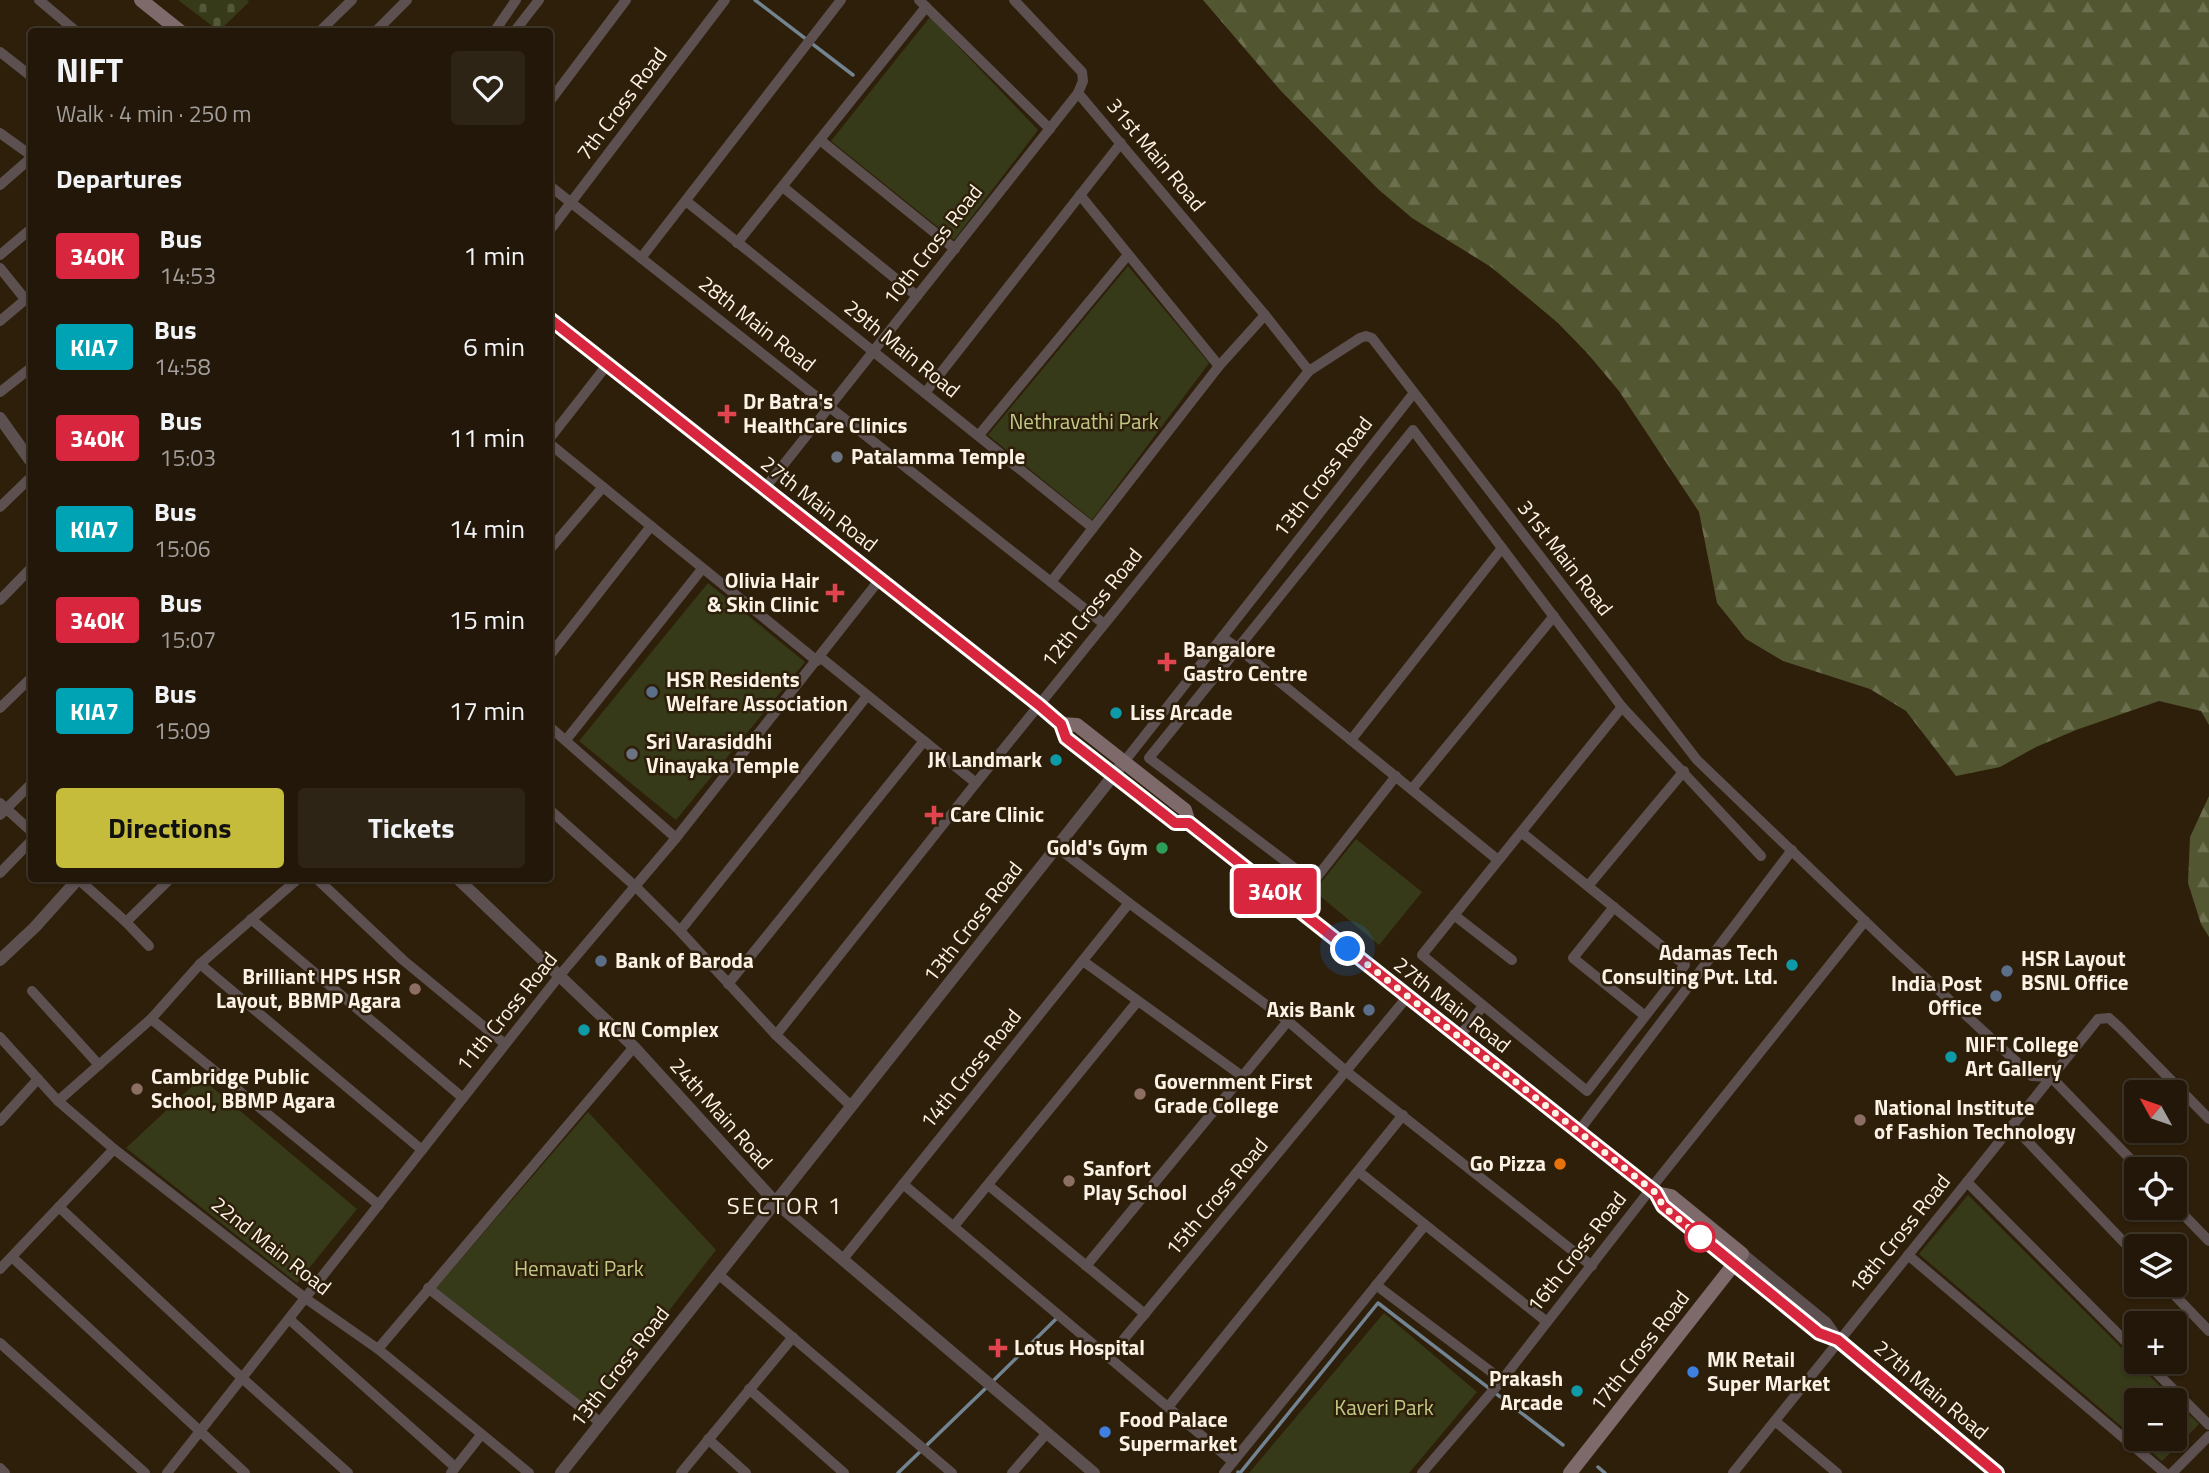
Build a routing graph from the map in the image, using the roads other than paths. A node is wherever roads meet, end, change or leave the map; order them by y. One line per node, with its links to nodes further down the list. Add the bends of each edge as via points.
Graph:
1 (39, 0): 12 (street)
2 (141, 0): 13 (main road)
3 (352, 0): 14 (street)
4 (407, 0): 15 (street)
5 (516, 0): 16 (street)
6 (539, 0): 17 (street)
7 (626, 0): 21 (street)
8 (725, 0): 33 (street, 7th Cross Road)
9 (841, 0): 32 (street)
10 (1014, 0): 20 (street, 31st Main Road, via 1082,72)
11 (922, 3): 22 (street); 24 (street)
12 (72, 28)
13 (176, 28)
14 (323, 28)
15 (379, 28)
16 (497, 28)
17 (517, 28)
18 (0, 52): 19 (street)
19 (28, 74)
20 (1079, 93): 22 (street, 10th Cross Road); 25 (street, 31st Main Road)
21 (553, 97)
22 (1050, 129): 37 (street, 10th Cross Road)
23 (0, 134): 26 (street)
24 (820, 140): 29 (street); 37 (street)
25 (1121, 143): 31 (street); 44 (street, 31st Main Road)
26 (28, 154)
27 (28, 160): 28 (street)
28 (0, 185)
29 (783, 187): 36 (street); 43 (street)
30 (553, 188): 33 (street, 28th Main Road)
31 (1080, 195): 39 (street); 53 (street)
32 (686, 201): 36 (street, 29th Main Road); 40 (street)
33 (571, 203): 34 (street, 7th Cross Road); 40 (street, 28th Main Road)
34 (553, 226)
35 (28, 231): 38 (street)
36 (737, 243): 47 (street, 29th Main Road)
37 (955, 249): 43 (street, 10th Cross Road)
38 (0, 255)
39 (1128, 256): 49 (street); 58 (street)
40 (641, 258): 55 (street, 28th Main Road)
41 (0, 268): 42 (street)
42 (28, 296): 45 (street)
43 (918, 296): 47 (street, 10th Cross Road)
44 (1265, 315): 49 (street); 51 (street, 31st Main Road)
45 (0, 321)
46 (553, 323): 48 (main road, 27th Main Road)
47 (874, 351): 53 (street, 29th Main Road); 55 (street, 10th Cross Road)
48 (607, 365): 57 (street); 63 (main road, 27th Main Road)
49 (1219, 366): 66 (street)
50 (28, 369): 52 (street)
51 (1309, 371): 54 (street, 31st Main Road, via 1366,336); 75 (street, 12th Cross Road)
52 (0, 392)
53 (925, 393): 58 (street, 29th Main Road)
54 (1413, 394): 76 (street, 13th Cross Road); 105 (street, 31st Main Road, via 1697,760)
55 (830, 406): 63 (street, 10th Cross Road); 72 (street, 28th Main Road)
56 (0, 418): 60 (street)
57 (553, 434)
58 (979, 436): 66 (street, 29th Main Road)
59 (553, 446): 62 (street)
60 (28, 457)
61 (28, 480): 64 (street)
62 (603, 487): 65 (street); 67 (street)
63 (765, 488): 71 (main road, 27th Main Road)
64 (0, 507)
65 (651, 526): 69 (street); 78 (street)
66 (1093, 528): 72 (street)
67 (553, 545)
68 (1502, 548): 74 (street); 77 (street, via 1413,430); 88 (street)
69 (702, 569): 79 (street); 87 (street)
70 (28, 571): 73 (street)
71 (880, 579): 79 (street, 11th Cross Road); 82 (main road, 27th Main Road)
72 (1051, 582): 75 (street, 28th Main Road)
73 (0, 600)
74 (1554, 617): 83 (street); 96 (street)
75 (1104, 624): 82 (street, 12th Cross Road)
76 (1222, 636): 77 (street); 90 (street, 13th Cross Road)
77 (1238, 648): 88 (street); 93 (street, via 1149,758 1313,881)
78 (553, 651)
79 (818, 659): 81 (street); 102 (street, 11th Cross Road)
80 (28, 681): 84 (street)
81 (867, 696): 89 (street); 123 (street)
82 (1039, 705): 85 (main road, 27th Main Road); 94 (street, 12th Cross Road)
83 (1622, 707): 91 (street); 101 (street)
84 (0, 708)
85 (1061, 724): 90 (main road, 27th Main Road, via 1077,725); 92 (main road, 27th Main Road, via 1066,738)
86 (553, 729): 87 (street)
87 (566, 740): 102 (street)
88 (1351, 740): 93 (street)
89 (924, 741): 94 (street); 130 (street)
90 (1124, 762): 92 (street, 13th Cross Road); 99 (main road, 27th Main Road, via 1185,810)
91 (1684, 771): 106 (street); 115 (street)
92 (1113, 775): 99 (main road, 27th Main Road, via 1175,823); 104 (street, 13th Cross Road)
93 (1396, 776): 96 (street)
94 (976, 783): 138 (street, 12th Cross Road)
95 (28, 786): 97 (street)
96 (1412, 789): 107 (street)
97 (2, 809): 100 (street)
98 (553, 813): 116 (street)
99 (1189, 823): 132 (main road, 27th Main Road)
100 (28, 829)
101 (1521, 832): 107 (street); 115 (street)
102 (676, 838): 116 (street, 11th Cross Road)
103 (28, 843): 108 (street)
104 (1056, 847): 117 (street); 150 (street, 13th Cross Road)
105 (1792, 850): 121 (street, 31st Main Road); 155 (street)
106 (1761, 856)
107 (1498, 860): 119 (street)
108 (0, 873)
109 (75, 882): 125 (street)
110 (81, 882): 122 (street)
111 (167, 882): 122 (street)
112 (294, 882): 120 (street)
113 (320, 882): 141 (street, via 403,960)
114 (461, 882): 129 (street, 24th Main Road)
115 (1588, 886): 118 (street)
116 (636, 887): 123 (street); 129 (street, 11th Cross Road)
117 (1129, 903): 127 (street, 14th Cross Road); 137 (street)
118 (1614, 907): 135 (street, via 1685,965); 135 (street, via 1573,958)
119 (1454, 915): 126 (street); 134 (street, via 1422,955)
120 (251, 919): 128 (street); 148 (street)
121 (1865, 921): 146 (street, 31st Main Road, via 2032,1076); 163 (street, 16th Cross Road)
122 (126, 922): 124 (street)
123 (680, 931): 130 (street)
124 (149, 946)
125 (0, 960)
126 (1512, 960)
127 (1083, 961): 133 (street); 161 (street, 14th Cross Road)
128 (200, 964): 136 (street); 157 (street)
129 (560, 975): 141 (street, 11th Cross Road); 142 (street, 24th Main Road)
130 (728, 984): 138 (street)
131 (32, 991): 143 (street)
132 (1408, 996): 140 (main road, 27th Main Road); 144 (street, 15th Cross Road)
133 (1137, 1002): 145 (street); 162 (street)
134 (1483, 1006): 135 (street, via 1587,1091); 140 (street)
135 (1645, 1016)
136 (151, 1019): 143 (street); 165 (street)
137 (1288, 1021): 144 (street); 145 (street)
138 (776, 1035): 150 (street)
139 (0, 1037): 147 (street, 22nd Main Road)
140 (1459, 1037): 155 (main road, 27th Main Road)
141 (505, 1044): 148 (street, 11th Cross Road)
142 (634, 1047): 164 (street, 24th Main Road); 181 (street)
143 (99, 1065): 149 (street)
144 (1348, 1072): 151 (street); 184 (street, 15th Cross Road)
145 (1242, 1076): 176 (street)
146 (2051, 1077): 152 (street, 18th Cross Road, via 2098,1019 2109,1018); 154 (street, 18th Cross Road); 158 (street, 31st Main Road)
147 (38, 1079): 149 (street, 22nd Main Road); 153 (street)
148 (463, 1098): 157 (street, 11th Cross Road)
149 (58, 1101): 156 (street, 22nd Main Road)
150 (851, 1106): 164 (street, 13th Cross Road)
151 (1403, 1115): 159 (street); 177 (street)
152 (2209, 1119)
153 (0, 1121)
154 (2012, 1125): 160 (street, 18th Cross Road); 171 (street)
155 (1578, 1132): 163 (main road, 27th Main Road)
156 (114, 1149): 166 (street); 183 (street, 22nd Main Road)
157 (422, 1150): 165 (street, 11th Cross Road)
158 (2128, 1157)
159 (1359, 1172): 168 (street); 198 (street)
160 (1967, 1182): 172 (street, 18th Cross Road); 190 (street)
161 (903, 1184): 169 (street); 174 (street, 14th Cross Road)
162 (988, 1185): 169 (street); 176 (street)
163 (1653, 1191): 175 (main road, 27th Main Road, via 1663,1206); 177 (street, 16th Cross Road)
164 (775, 1202): 174 (street, 24th Main Road); 179 (street, 13th Cross Road)
165 (379, 1205): 183 (street, 11th Cross Road)
166 (59, 1207): 173 (street); 195 (street)
167 (2187, 1218): 170 (street)
168 (1425, 1225): 180 (street); 186 (street)
169 (954, 1226): 193 (street)
170 (2209, 1241)
171 (2124, 1242)
172 (1908, 1255): 189 (street, 18th Cross Road); 229 (street)
173 (12, 1257): 178 (street); 202 (street)
174 (843, 1259): 203 (street, 24th Main Road)
175 (1739, 1260): 189 (street, 27th Main Road, via 1826,1323); 208 (main road, 17th Cross Road)
176 (1086, 1266): 184 (street)
177 (1592, 1266): 186 (street, 16th Cross Road)
178 (0, 1269)
179 (718, 1274): 188 (street); 200 (street, 13th Cross Road)
180 (1376, 1285): 196 (street); 207 (street)
181 (428, 1288): 192 (street); 200 (street)
182 (2176, 1297): 187 (street)
183 (305, 1298): 185 (street, 11th Cross Road); 192 (street, 22nd Main Road)
184 (1145, 1314): 193 (street, 15th Cross Road)
185 (289, 1319): 195 (street, 11th Cross Road); 210 (street)
186 (1548, 1322): 196 (street, 16th Cross Road)
187 (2209, 1331)
188 (793, 1337): 197 (street); 221 (street)
189 (1838, 1340): 199 (street, 18th Cross Road); 228 (street, 27th Main Road)
190 (2124, 1340)
191 (0, 1343): 212 (street)
192 (378, 1349): 204 (street, 22nd Main Road)
193 (1109, 1357): 198 (street)
194 (2158, 1374): 201 (street)
195 (242, 1378): 202 (street, 11th Cross Road); 215 (street)
196 (1499, 1382): 225 (street, 16th Cross Road)
197 (749, 1389): 206 (street); 220 (street)
198 (1168, 1406): 207 (street)
199 (1775, 1421): 226 (street, 18th Cross Road); 227 (street)
200 (601, 1423): 217 (street, 13th Cross Road)
201 (2209, 1425)
202 (199, 1432): 213 (street, 11th Cross Road); 214 (street)
203 (1048, 1433): 222 (street); 223 (street, 24th Main Road)
204 (481, 1435): 210 (street); 216 (street, 22nd Main Road)
205 (2209, 1436): 230 (street)
206 (708, 1439): 218 (street); 219 (street)
207 (1233, 1462): 224 (street)
208 (1579, 1462)
209 (0, 1468): 211 (street)
210 (453, 1470)
211 (5, 1473)
212 (145, 1473)
213 (167, 1473)
214 (245, 1473)
215 (348, 1473)
216 (529, 1473)
217 (561, 1473)
218 (681, 1473)
219 (746, 1473)
220 (844, 1473)
221 (952, 1473)
222 (1012, 1473)
223 (1094, 1473)
224 (1224, 1473)
225 (1422, 1473)
226 (1733, 1473)
227 (1837, 1473)
228 (1998, 1473)
229 (2165, 1473)
230 (2172, 1473)

